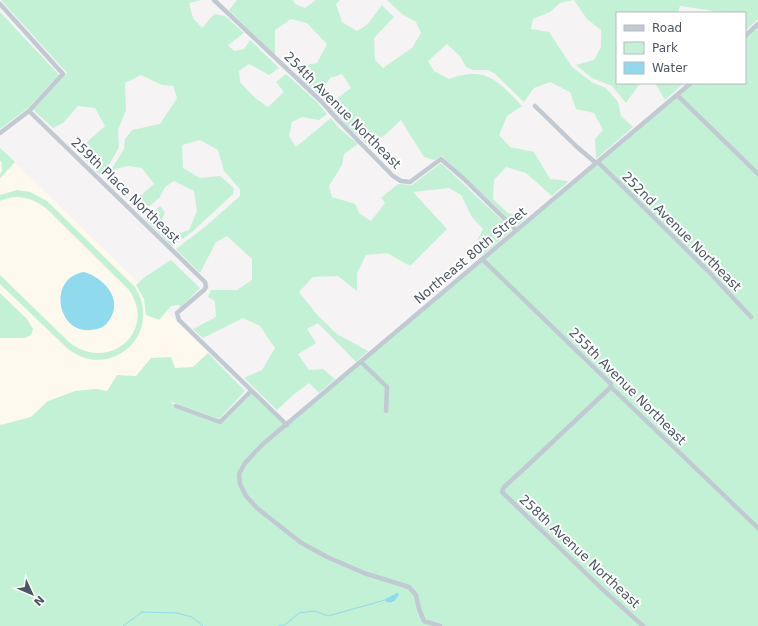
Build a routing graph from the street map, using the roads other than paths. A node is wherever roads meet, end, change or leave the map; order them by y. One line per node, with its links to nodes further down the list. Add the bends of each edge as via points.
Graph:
1 (214, 0): 12 (street, 254th Avenue Northeast, via 322,102 393,176 401,181 410,182 441,159)
2 (0, 4): 8 (street, via 63,74)
3 (758, 24): 4 (street)
4 (746, 35)
5 (690, 84): 6 (street, Northeast 80th Street)
6 (677, 95): 10 (street, Northeast 80th Street); 11 (street)
7 (535, 106): 10 (street, 252nd Avenue Northeast)
8 (29, 111): 9 (street); 17 (street, 259th Place Northeast, via 205,282 204,290 177,313 179,320)
9 (0, 133)
10 (597, 162): 12 (street, Northeast 80th Street); 14 (street, 252nd Avenue Northeast)
11 (758, 174)
12 (516, 230): 13 (street, Northeast 80th Street)
13 (482, 259): 15 (street, Northeast 80th Street); 16 (street, 255th Avenue Northeast, via 581,354 611,384)
14 (751, 317)
15 (361, 362): 19 (street, via 387,387); 20 (street, Northeast 80th Street)
16 (611, 387): 21 (street, 255th Avenue Northeast); 23 (street, 258th Avenue Northeast, via 504,487 502,492)
17 (251, 391): 18 (street, via 220,422); 20 (street)
18 (176, 406)
19 (386, 411)
20 (287, 425): 22 (street, Northeast 80th Street, via 245,462 239,474 240,484 246,496 257,508 300,542 327,557 409,587 416,595 424,621)
21 (758, 528)
22 (440, 626)
23 (643, 626)

